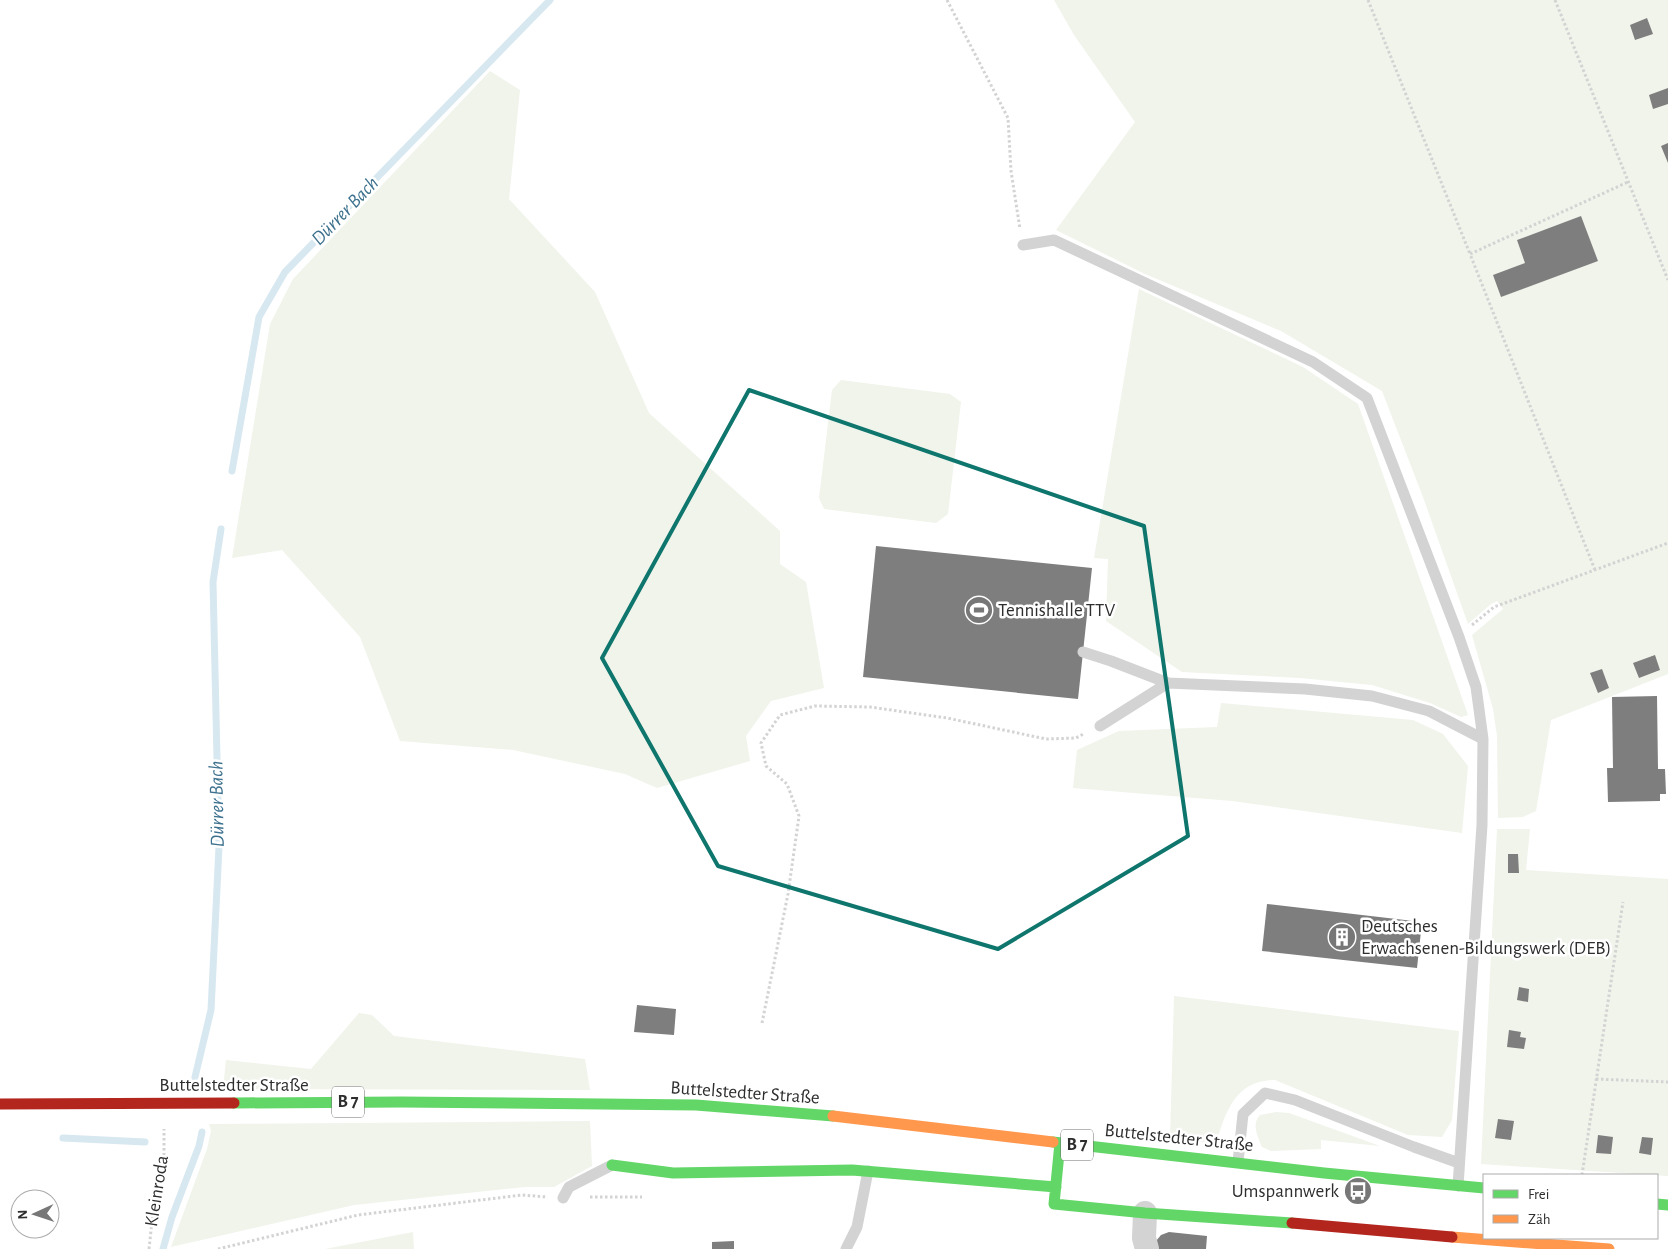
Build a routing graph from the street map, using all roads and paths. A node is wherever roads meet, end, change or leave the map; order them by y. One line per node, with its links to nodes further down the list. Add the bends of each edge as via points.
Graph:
1 (947, 0): 5 (path, via 1008,118 1011,172)
2 (1368, 0): 6 (path)
3 (1555, 0): 4 (path)
4 (1628, 182): 6 (path); 7 (path)
5 (1023, 244): 10 (lane, via 1054,240 1313,362 1367,398)
6 (1470, 254): 9 (path)
7 (1668, 280)
8 (1668, 543): 9 (path)
9 (1595, 570): 10 (path, via 1494,607)
10 (1459, 638): 14 (lane, via 1476,687)
11 (1083, 652): 12 (lane)
12 (1168, 683): 13 (lane); 14 (lane, via 1305,689 1372,696 1429,711)
13 (1100, 726): 16 (path, via 1076,738 1046,739 947,718 870,707 815,706 780,715 761,743 766,766 787,784 799,816 788,894)
14 (1483, 739): 23 (lane, via 1481,851)
15 (1623, 902): 17 (path)
16 (762, 1023)
17 (1596, 1079): 18 (path); 26 (path)
18 (1668, 1082)
19 (164, 1103): 20 (main road, Buttelstedter Straße / B 7); 21 (main road, Buttelstedter Straße / B 7, via 696,1105 813,1114); 33 (path, Kleinroda, via 164,1161 154,1203)
20 (0, 1104)
21 (1060, 1143): 22 (main road, Buttelstedter Straße / B 7); 28 (main road)
22 (1238, 1162): 23 (lane, via 1243,1114 1265,1093 1295,1100); 27 (main road, Buttelstedter Straße / B 7)
23 (1459, 1162): 27 (lane)
24 (612, 1165): 25 (main road, via 673,1173); 31 (lane, via 568,1187)
25 (868, 1171): 28 (main road); 35 (lane, via 857,1227)
26 (1582, 1174)
27 (1458, 1186): 29 (main road, Buttelstedter Straße / B 7)
28 (1056, 1187): 32 (main road, via 1054,1204)
29 (1483, 1188)
30 (649, 1196): 31 (path)
31 (563, 1198): 34 (path, via 522,1196 358,1215)
32 (1145, 1213): 36 (street); 37 (main road)
33 (149, 1249)
34 (218, 1249)
35 (846, 1249)
36 (1147, 1249)
37 (1609, 1249)

